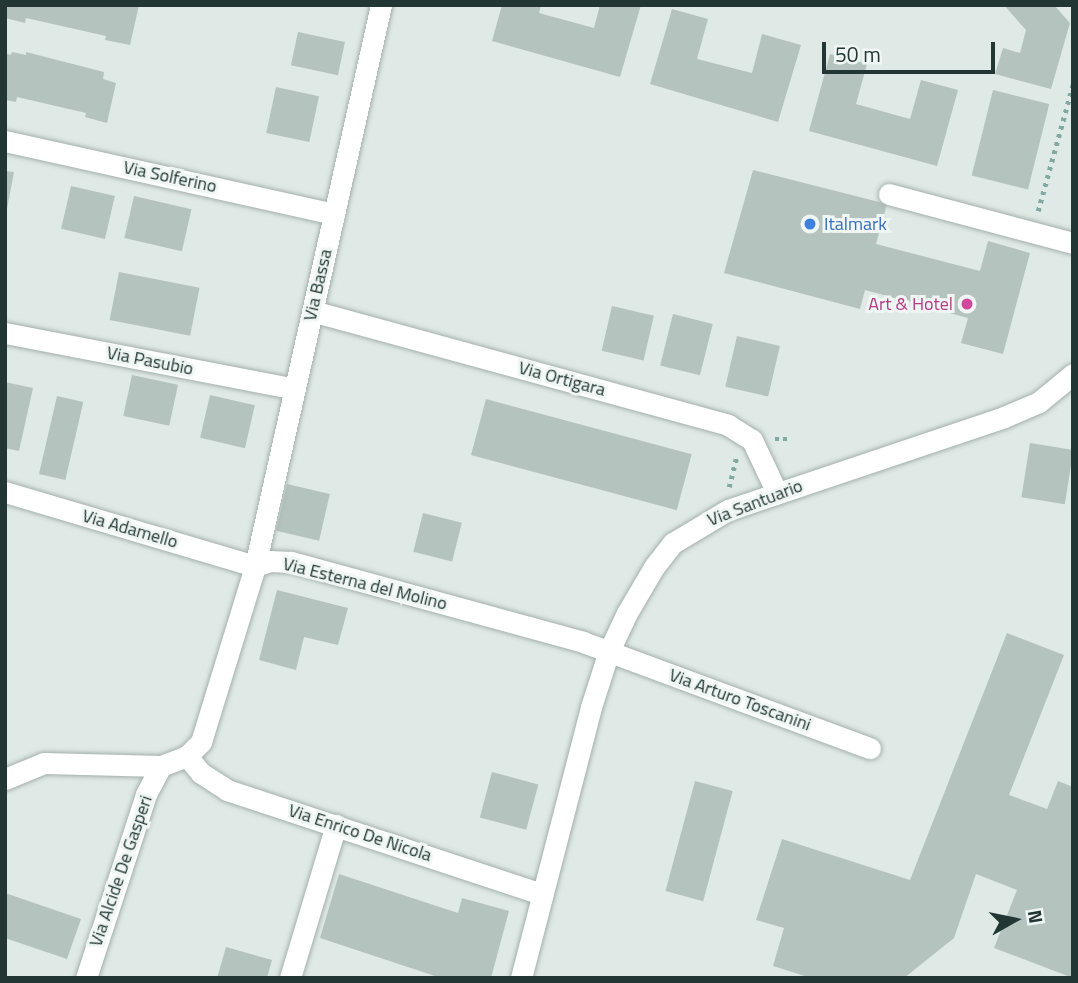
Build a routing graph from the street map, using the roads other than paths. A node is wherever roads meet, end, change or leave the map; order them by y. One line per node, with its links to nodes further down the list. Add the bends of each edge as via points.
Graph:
1 (381, 5): 4 (street, Via Bassa)
2 (5, 141): 4 (street, Via Solferino)
3 (889, 194): 5 (street)
4 (334, 214): 6 (street, Via Bassa)
5 (1073, 243)
6 (312, 311): 9 (street, Via Bassa); 11 (street, Via Ortigara, via 728,425 752,440)
7 (5, 333): 9 (street, Via Pasubio)
8 (1073, 374): 11 (street, Via Santuario, via 1039,402 1004,417)
9 (295, 389): 12 (street, Via Bassa)
10 (5, 492): 12 (street, Via Adamello)
11 (778, 493): 13 (street, Via Santuario, via 720,513 673,543)
12 (255, 566): 13 (street, Via Esterna del Molino, via 291,562); 15 (street, via 208,726)
13 (609, 651): 14 (street, Via Arturo Toscanini); 19 (street, Via Santuario)
14 (870, 748)
15 (187, 756): 16 (street); 18 (street, Via Enrico De Nicola, via 201,773 227,790)
16 (161, 766): 17 (street, via 44,763); 20 (street, Via Alcide De Gasperi, via 146,794)
17 (5, 779)
18 (336, 825): 19 (street, Via Enrico De Nicola); 21 (street)
19 (542, 894): 22 (street, Via Santuario)
20 (86, 978)
21 (290, 978)
22 (521, 978)

